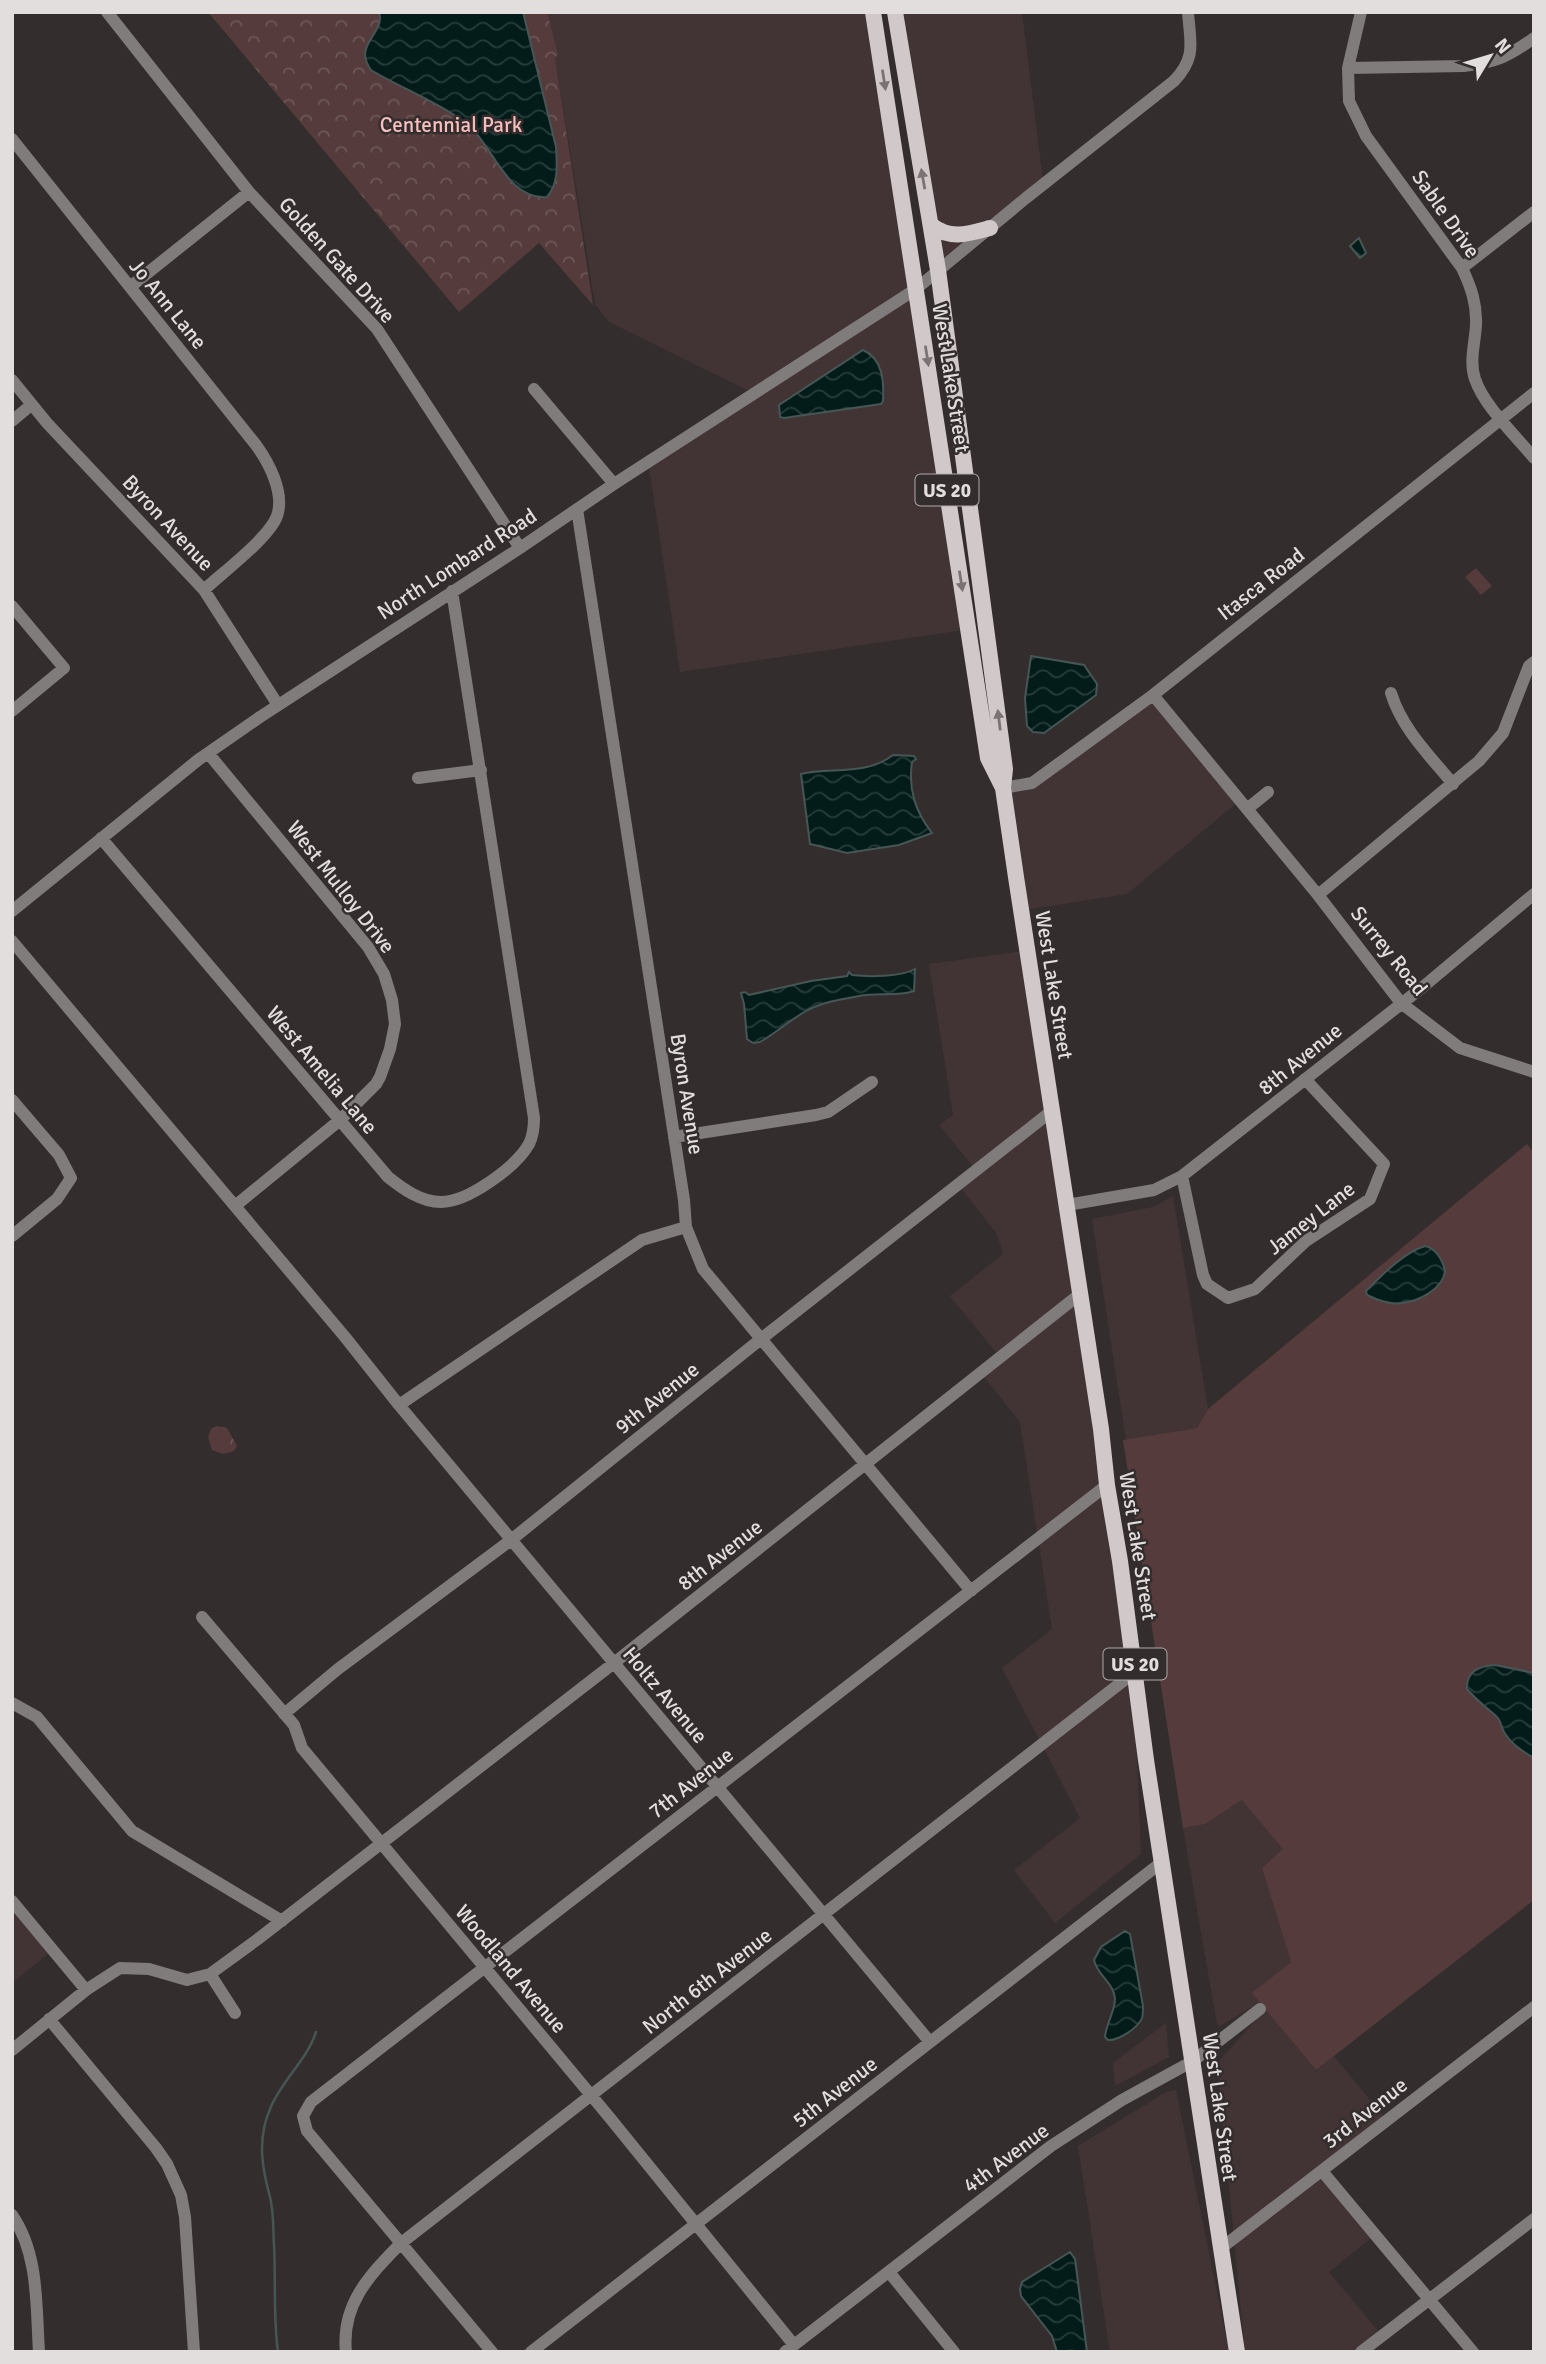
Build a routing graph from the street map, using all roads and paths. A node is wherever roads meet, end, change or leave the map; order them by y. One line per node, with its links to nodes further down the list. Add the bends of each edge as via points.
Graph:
1 (107, 12): 9 (street, Golden Gate Drive)
2 (873, 12): 16 (main road, West Lake Street / US 20, one-way to 16)
3 (895, 12): 11 (main road, West Lake Street / US 20, one-way to 3)
4 (1188, 12): 12 (street, North Lombard Road, via 1191,51 1186,69)
5 (1361, 12): 7 (street, Sable Drive)
6 (1534, 38): 7 (street, via 1512,54 1482,64)
7 (1348, 68): 13 (street, Sable Drive, via 1349,100 1366,136)
8 (12, 139): 15 (street, Jo Ann Lane)
9 (249, 192): 15 (street); 26 (street, Golden Gate Drive, via 383,338)
10 (1534, 212): 13 (street)
11 (931, 225): 12 (main road, via 954,235); 14 (main road, West Lake Street / US 20)
12 (990, 228): 14 (street, North Lombard Road)
13 (1462, 268): 21 (street, Sable Drive, via 1476,305 1474,377)
14 (938, 270): 16 (street, North Lombard Road); 40 (main road, West Lake Street / US 20, one-way to 14, via 999,717)
15 (130, 287): 27 (street, Jo Ann Lane, via 263,455 273,476 277,515 268,531)
16 (916, 289): 24 (street, North Lombard Road); 40 (main road, West Lake Street / US 20, one-way to 40, via 988,758)
17 (12, 380): 20 (street, Byron Avenue)
18 (534, 389): 24 (street)
19 (1534, 393): 21 (street, Itasca Road)
20 (31, 405): 22 (street); 27 (street, Byron Avenue)
21 (1501, 418): 23 (street, Sable Drive); 33 (street, Itasca Road)
22 (12, 421)
23 (1534, 457)
24 (614, 484): 25 (street, North Lombard Road)
25 (577, 509): 26 (street, North Lombard Road); 55 (street, Byron Avenue)
26 (520, 548): 28 (street, North Lombard Road)
27 (204, 590): 34 (street, Byron Avenue)
28 (452, 591): 34 (street, North Lombard Road); 37 (street)
29 (12, 606): 35 (street, via 63,670)
30 (1534, 662): 31 (street, via 1529,666)
31 (1529, 682): 39 (street, via 1503,733)
32 (1391, 693): 39 (street, via 1410,733)
33 (1153, 695): 40 (street, Itasca Road, via 1032,783); 42 (street, Surrey Road)
34 (278, 705): 36 (street, North Lombard Road)
35 (12, 711)
36 (208, 753): 43 (street, North Lombard Road); 54 (street, West Mulloy Drive, via 360,936 384,974 395,1024 390,1049 376,1084)
37 (481, 770): 38 (street); 54 (street, West Amelia Lane, via 534,1118 529,1143 512,1164 467,1195 428,1201 388,1177)
38 (418, 778)
39 (1453, 784): 45 (street)
40 (1003, 788): 53 (main road, West Lake Street / US 20)
41 (1268, 792): 42 (street)
42 (1247, 809): 45 (street, Surrey Road)
43 (101, 838): 46 (street, North Lombard Road); 54 (street, West Amelia Lane)
44 (1534, 894): 48 (street, 8th Avenue)
45 (1318, 895): 48 (street, Surrey Road)
46 (12, 911)
47 (12, 941): 58 (street)
48 (1401, 1003): 49 (street, Surrey Road, via 1460,1048); 50 (street, 8th Avenue)
49 (1534, 1072)
50 (1305, 1079): 56 (street, 8th Avenue); 56 (street, Jamey Lane, via 1384,1164 1370,1199 1306,1241 1255,1289 1228,1297 1208,1284)
51 (872, 1082): 55 (street, via 828,1112)
52 (12, 1100): 60 (street, via 59,1155 71,1178 57,1199)
53 (1053, 1111): 57 (main road, West Lake Street / US 20); 62 (street, 9th Avenue)
54 (340, 1119): 58 (street, West Mulloy Drive)
55 (674, 1137): 59 (street, Byron Avenue)
56 (1182, 1176): 57 (street, 8th Avenue, via 1154,1190)
57 (1067, 1205): 61 (main road, West Lake Street / US 20)
58 (235, 1206): 63 (street, Holtz Avenue)
59 (686, 1227): 62 (street, Byron Avenue, via 704,1269); 63 (street, via 642,1240)
60 (12, 1236)
61 (1080, 1294): 64 (street, 8th Avenue); 65 (main road, West Lake Street / US 20)
62 (761, 1339): 64 (street, Byron Avenue); 66 (street, 9th Avenue)
63 (399, 1405): 66 (street, Holtz Avenue)
64 (865, 1464): 67 (street, Byron Avenue); 69 (street, 8th Avenue)
65 (1107, 1485): 67 (street, 7th Avenue); 70 (main road, West Lake Street / US 20)
66 (511, 1539): 69 (street, Holtz Avenue); 72 (street, 9th Avenue)
67 (971, 1591): 73 (street, 7th Avenue)
68 (202, 1616): 72 (street, Woodland Avenue)
69 (614, 1663): 73 (street, Holtz Avenue); 74 (street, 8th Avenue)
70 (1136, 1671): 75 (main road, West Lake Street / US 20); 77 (street, North 6th Avenue)
71 (12, 1703): 78 (street, via 37,1717 132,1831)
72 (284, 1714): 74 (street, Woodland Avenue, via 294,1725 302,1748)
73 (718, 1787): 77 (street, Holtz Avenue); 79 (street, 7th Avenue)
74 (382, 1843): 78 (street, 8th Avenue); 79 (street, Woodland Avenue)
75 (1162, 1862): 86 (street, 5th Avenue); 88 (main road, West Lake Street / US 20)
76 (12, 1901): 81 (street)
77 (824, 1914): 86 (street, Holtz Avenue); 89 (street, North 6th Avenue)
78 (282, 1921): 80 (street, 8th Avenue)
79 (484, 1968): 89 (street, Woodland Avenue); 94 (street, 7th Avenue, via 311,2102 303,2116 307,2131)
80 (210, 1974): 81 (street, via 187,1980 149,1969 120,1968); 84 (street)
81 (86, 1990): 85 (street)
82 (1534, 2007): 90 (street, 3rd Avenue)
83 (1260, 2009): 88 (street, 4th Avenue)
84 (236, 2013)
85 (49, 2020): 87 (street); 100 (street, via 156,2148 181,2195)
86 (930, 2042): 93 (street, 5th Avenue)
87 (12, 2050)
88 (1193, 2062): 95 (main road, West Lake Street / US 20); 96 (street, 4th Avenue, via 1051,2146)
89 (591, 2095): 93 (street, Woodland Avenue); 94 (street, North 6th Avenue)
90 (1322, 2171): 95 (street, 3rd Avenue); 97 (street)
91 (12, 2215): 99 (street, via 30,2252)
92 (1534, 2218): 97 (street)
93 (696, 2223): 98 (street, Woodland Avenue); 103 (street, 5th Avenue)
94 (400, 2244): 101 (street, North 6th Avenue, via 368,2278 351,2309); 102 (street)
95 (1220, 2249): 105 (main road, West Lake Street / US 20)
96 (889, 2272): 98 (street, 4th Avenue); 104 (street)
97 (1429, 2300): 106 (street); 107 (street)
98 (790, 2348)
99 (39, 2352)
100 (194, 2352)
101 (346, 2352)
102 (492, 2352)
103 (531, 2352)
104 (954, 2352)
105 (1237, 2352)
106 (1361, 2352)
107 (1473, 2352)

